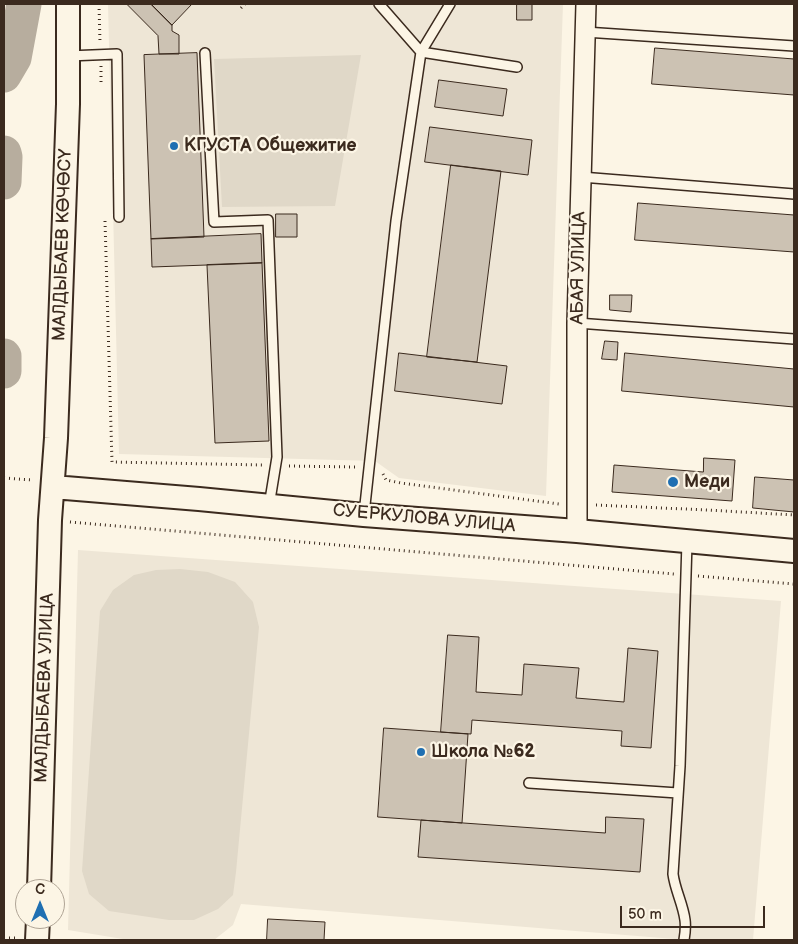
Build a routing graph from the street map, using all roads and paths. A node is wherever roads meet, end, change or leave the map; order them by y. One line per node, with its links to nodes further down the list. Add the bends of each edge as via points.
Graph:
1 (68, 4): 13 (street, МАЛДЫБАЕВ КӨЧӨСҮ)
2 (99, 4): 9 (path)
3 (245, 4): 7 (path)
4 (379, 4): 12 (lane)
5 (450, 4): 12 (lane)
6 (586, 4): 8 (street, АБАЯ УЛИЦА)
7 (241, 8)
8 (585, 32): 10 (lane); 17 (street, АБАЯ УЛИЦА)
9 (100, 44)
10 (794, 46)
11 (204, 52): 30 (lane, via 214,222 268,220 277,457)
12 (421, 52): 15 (lane); 31 (lane, via 396,221)
13 (68, 56): 20 (lane, via 116,54); 28 (street, МАЛДЫБАЕВ КӨЧӨСҮ, via 56,438)
14 (101, 64): 16 (path)
15 (517, 67)
16 (102, 93)
17 (581, 177): 18 (lane); 21 (street, АБАЯ УЛИЦА)
18 (794, 194)
19 (105, 213): 23 (path, via 112,462)
20 (119, 217)
21 (577, 323): 22 (lane); 29 (street, АБАЯ УЛИЦА)
22 (794, 339)
23 (270, 465)
24 (280, 466): 25 (path)
25 (359, 467)
26 (379, 468): 29 (path, via 386,480)
27 (4, 478): 28 (path)
28 (43, 484): 30 (street, СУЕРКУЛОВА УЛИЦА); 33 (street, МАЛДЫБАЕВА УЛИЦА)
29 (577, 504): 32 (path); 34 (street, АБАЯ УЛИЦА)
30 (268, 506): 31 (street, СУЕРКУЛОВА УЛИЦА)
31 (364, 515): 34 (street, СУЕРКУЛОВА УЛИЦА)
32 (794, 515)
33 (50, 520): 37 (path); 41 (street, МАЛДЫБАЕВА УЛИЦА)
34 (577, 531): 35 (street, СУЕРКУЛОВА УЛИЦА)
35 (687, 542): 36 (street, СУЕРКУЛОВА УЛИЦА); 37 (lane)
36 (794, 551)
37 (687, 575): 38 (path); 40 (lane)
38 (794, 584)
39 (529, 783): 40 (lane)
40 (678, 793): 44 (lane, via 672,874 685,922)
41 (39, 879)
42 (4, 938): 43 (path)
43 (29, 939)
44 (684, 940)

